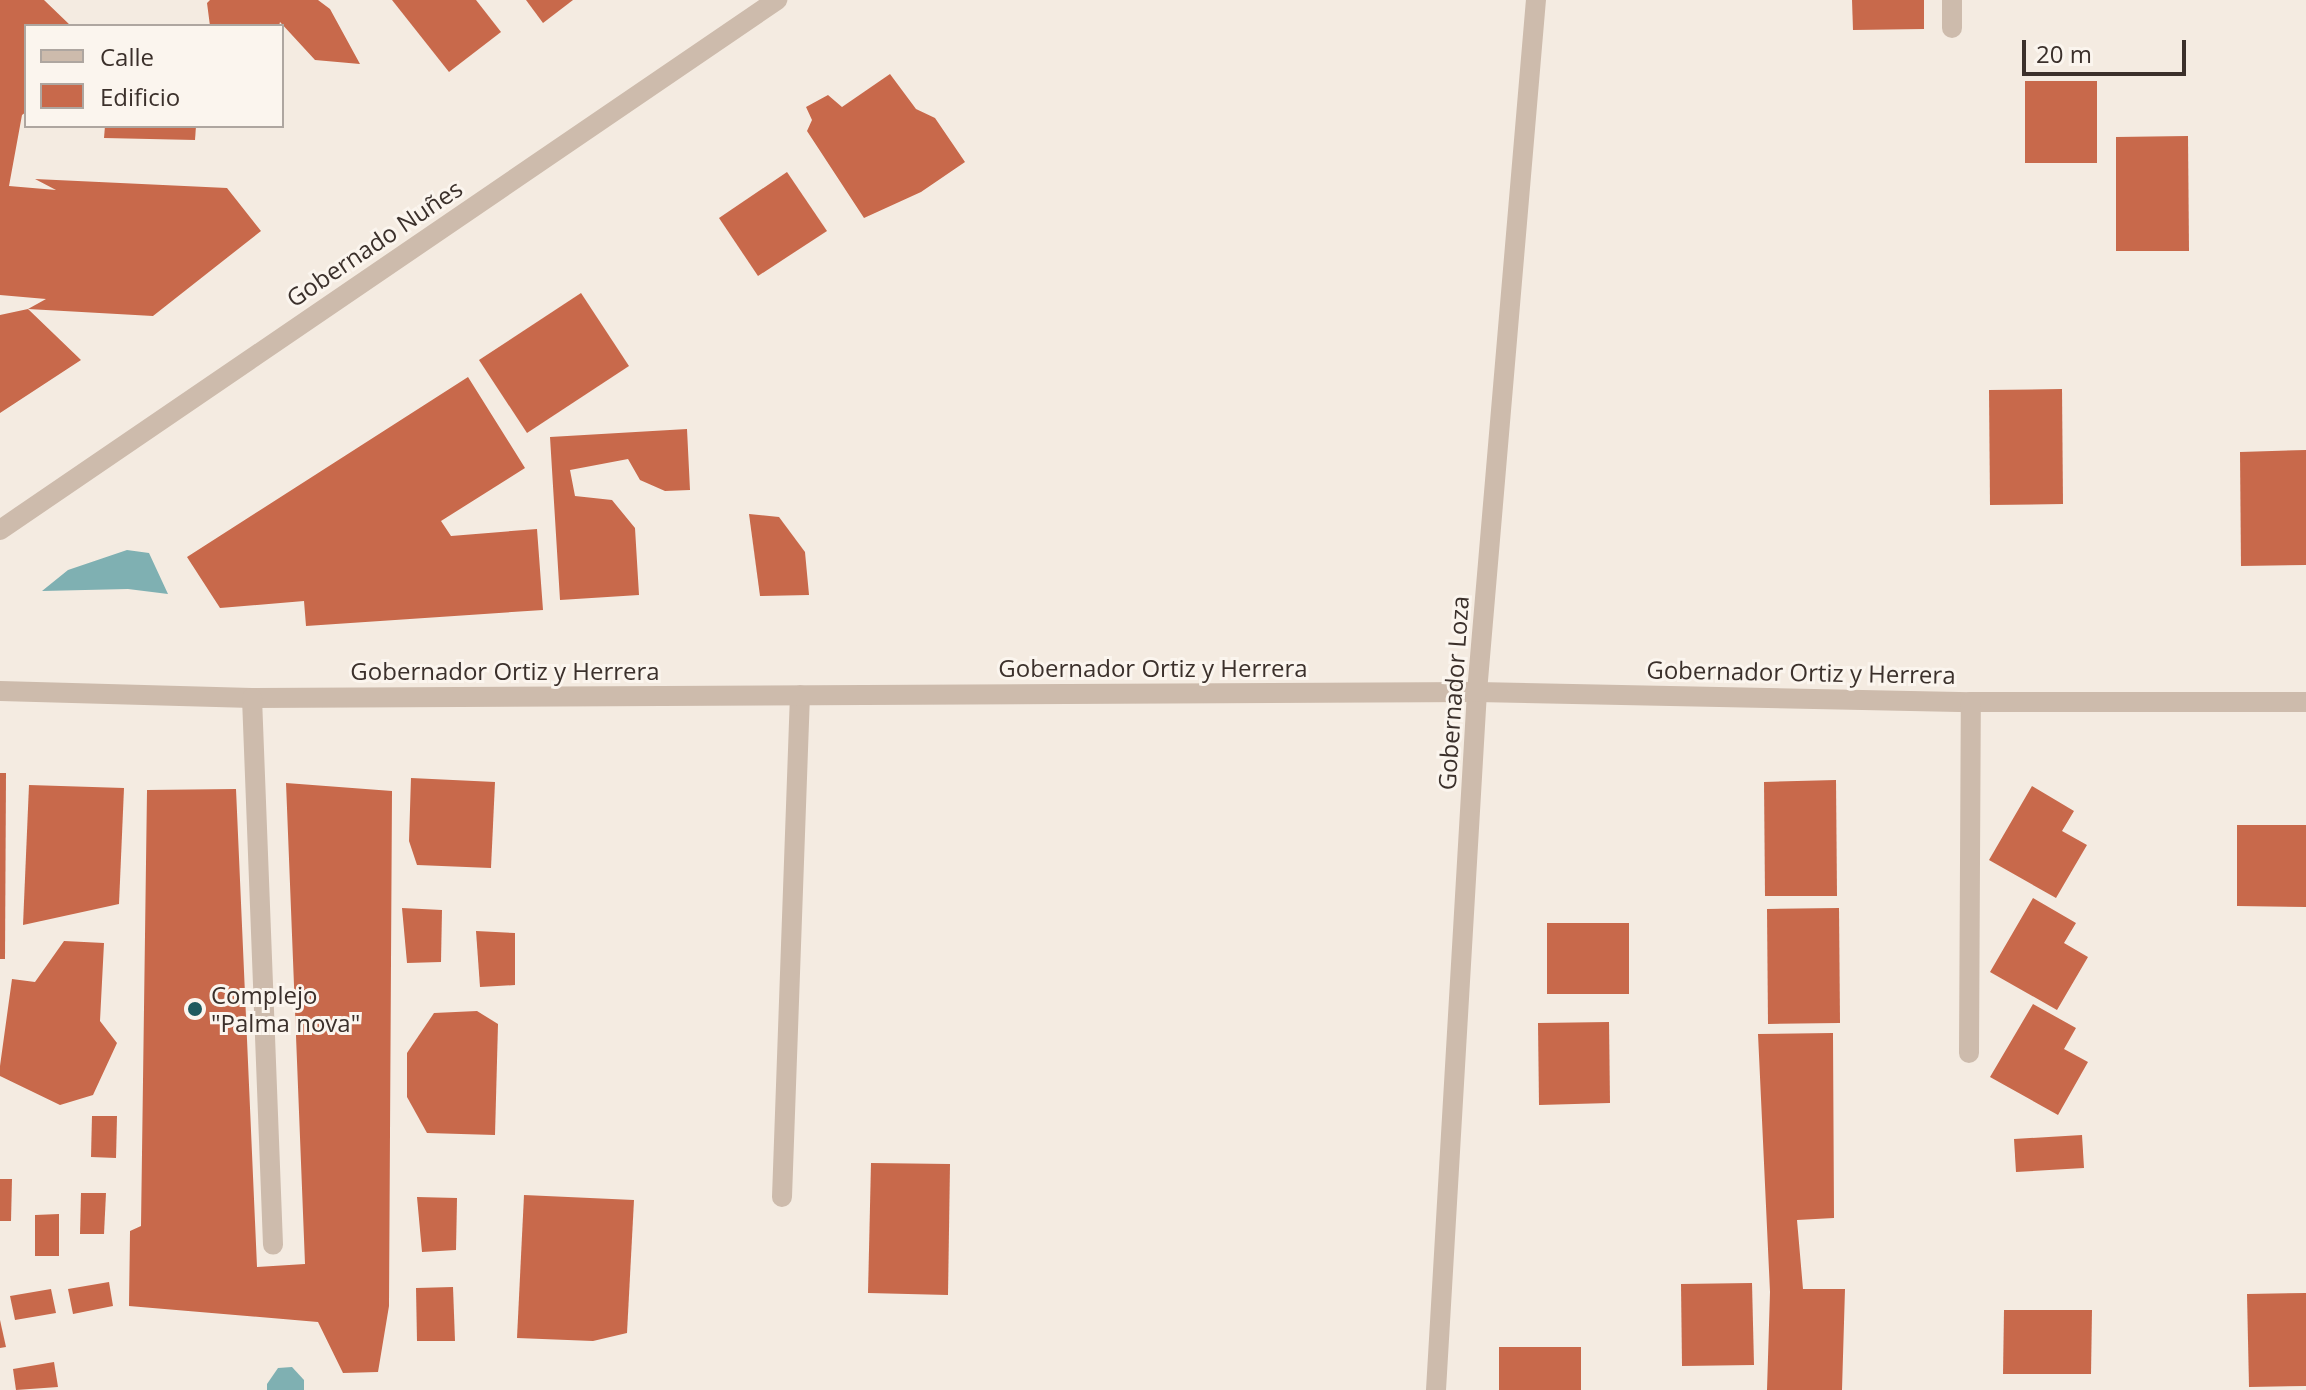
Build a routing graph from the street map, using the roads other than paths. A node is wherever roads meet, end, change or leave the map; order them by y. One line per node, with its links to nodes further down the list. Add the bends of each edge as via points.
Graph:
1 (777, 0): 5 (street, Gobernado Nuñes)
2 (1536, 0): 7 (street, Gobernador Loza)
3 (1952, 0): 4 (street)
4 (1952, 28)
5 (0, 530)
6 (0, 691): 9 (street, Gobernador Ortiz y Herrera)
7 (1477, 692): 8 (street, Gobernador Ortiz y Herrera); 10 (street, Gobernador Ortiz y Herrera); 15 (street, Gobernador Loza)
8 (800, 695): 9 (street, Gobernador Ortiz y Herrera); 13 (street)
9 (252, 698): 14 (street)
10 (1971, 702): 11 (street, Gobernador Ortiz y Herrera); 12 (street)
11 (2306, 702)
12 (1969, 1053)
13 (782, 1197)
14 (273, 1245)
15 (1436, 1390)

